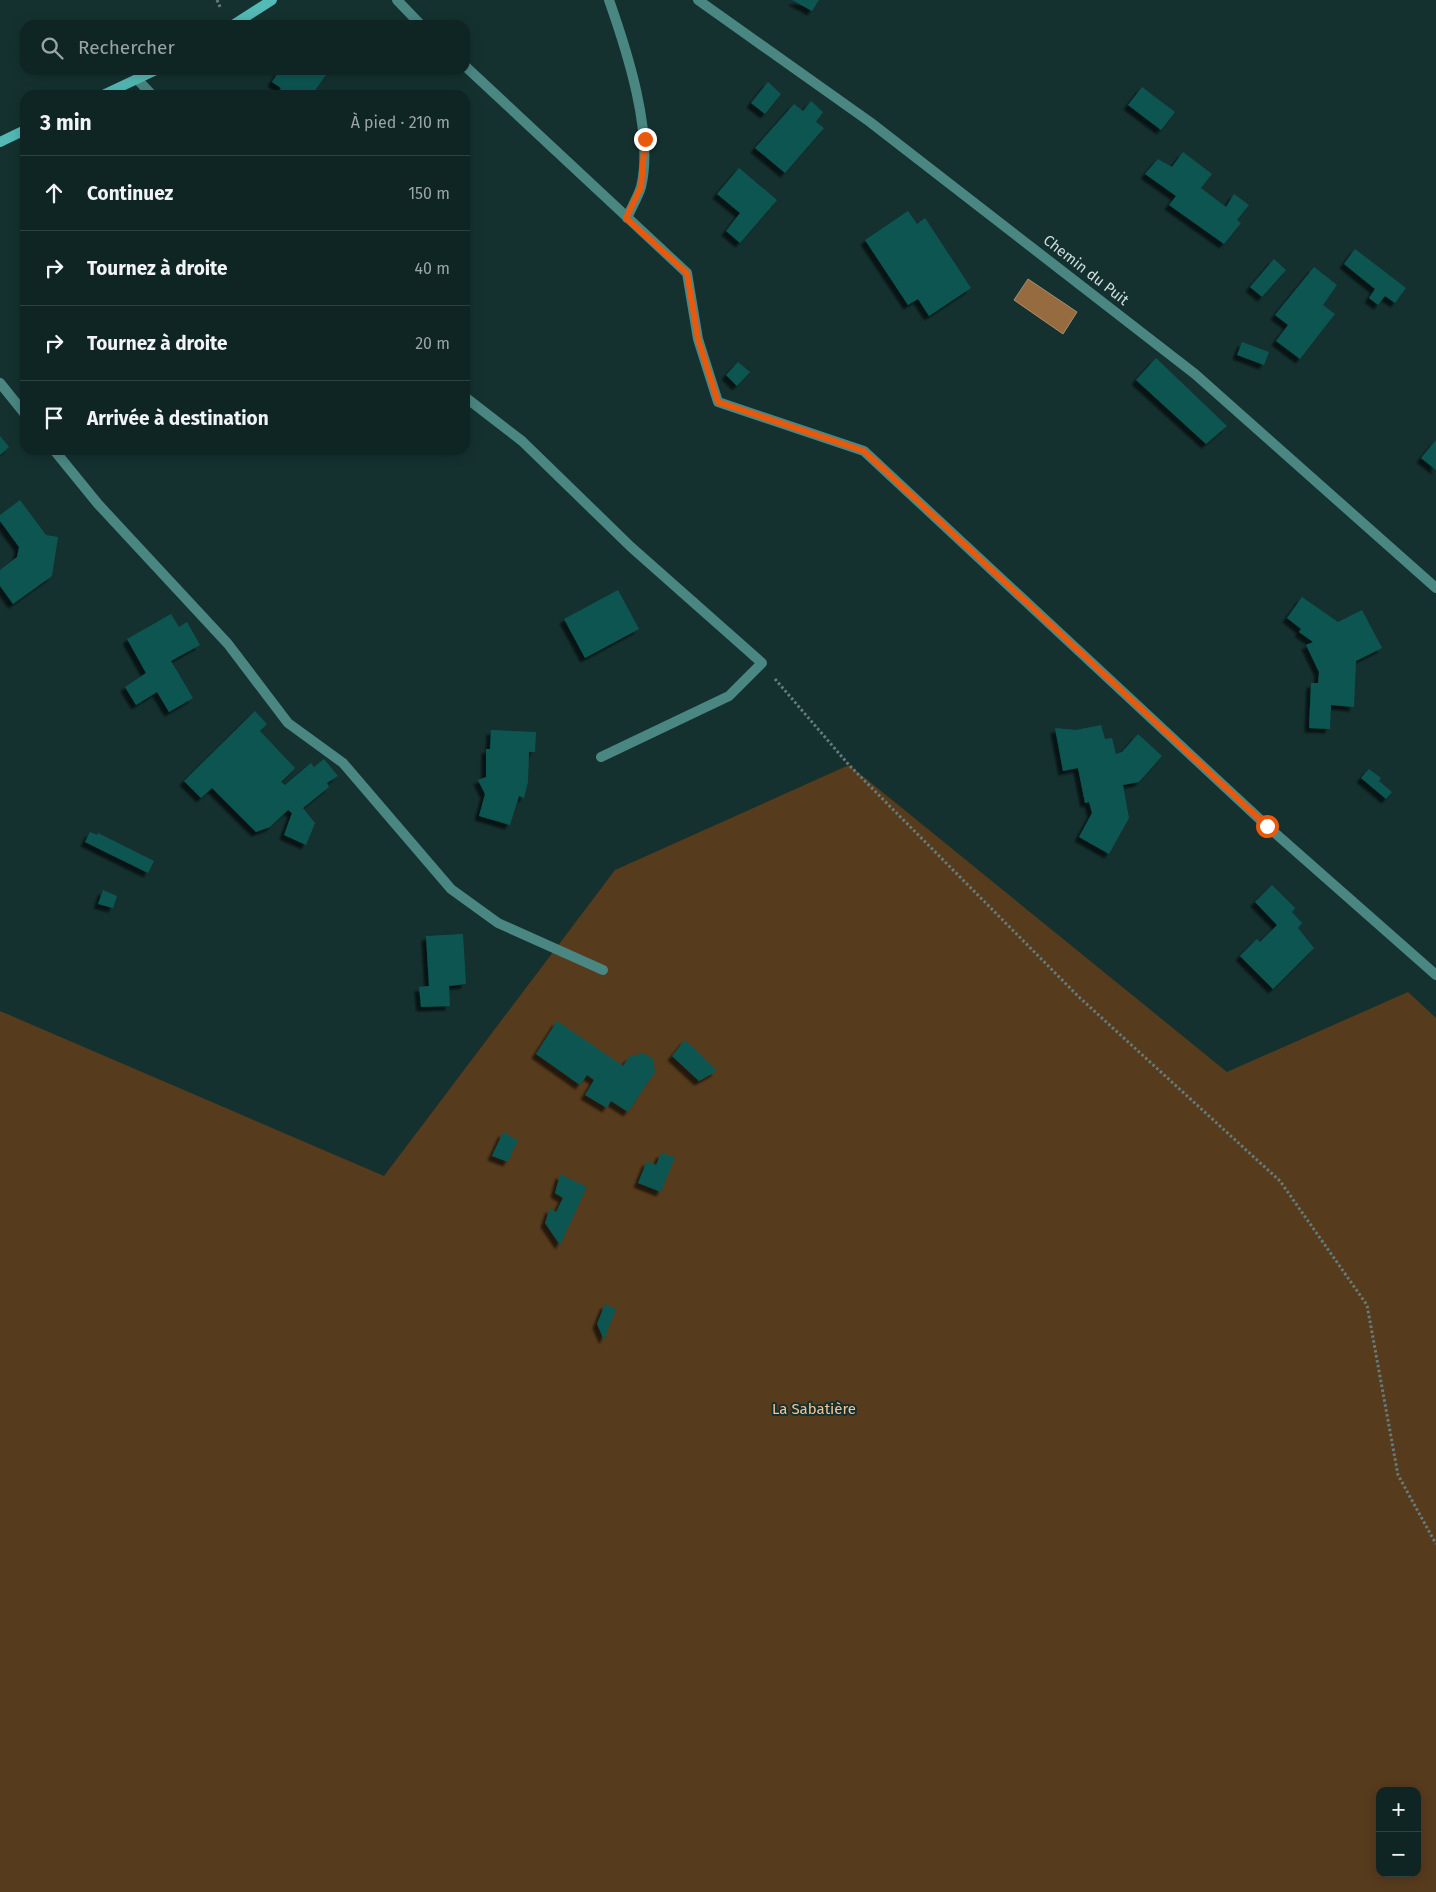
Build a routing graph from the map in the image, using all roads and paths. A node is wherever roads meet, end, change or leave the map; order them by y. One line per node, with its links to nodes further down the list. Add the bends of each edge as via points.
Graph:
1 (272, 0): 5 (street)
2 (397, 0): 6 (street)
3 (609, 0): 14 (street, via 625,45 645,139 641,187)
4 (698, 0): 19 (street, Chemin du Puit, via 870,122 1195,374)
5 (241, 20)
6 (416, 20)
7 (470, 71): 14 (street)
8 (147, 75): 9 (street)
9 (138, 80): 10 (street); 11 (street)
10 (115, 90)
11 (147, 90)
12 (20, 132): 13 (street)
13 (0, 142)
14 (626, 218): 23 (street, via 687,273 698,339 718,402 864,451 1267,826)
15 (0, 383): 17 (street)
16 (470, 401): 20 (street, via 522,442 631,547)
17 (20, 408)
18 (58, 455): 22 (street, via 98,504 228,644 288,723 343,763 451,889 498,923)
19 (1436, 588)
20 (762, 663): 21 (street, via 729,696); 24 (path, via 849,765 1079,997 1280,1181 1367,1305 1398,1475)
21 (601, 757)
22 (604, 970)
23 (1436, 975)
24 (1436, 1544)

